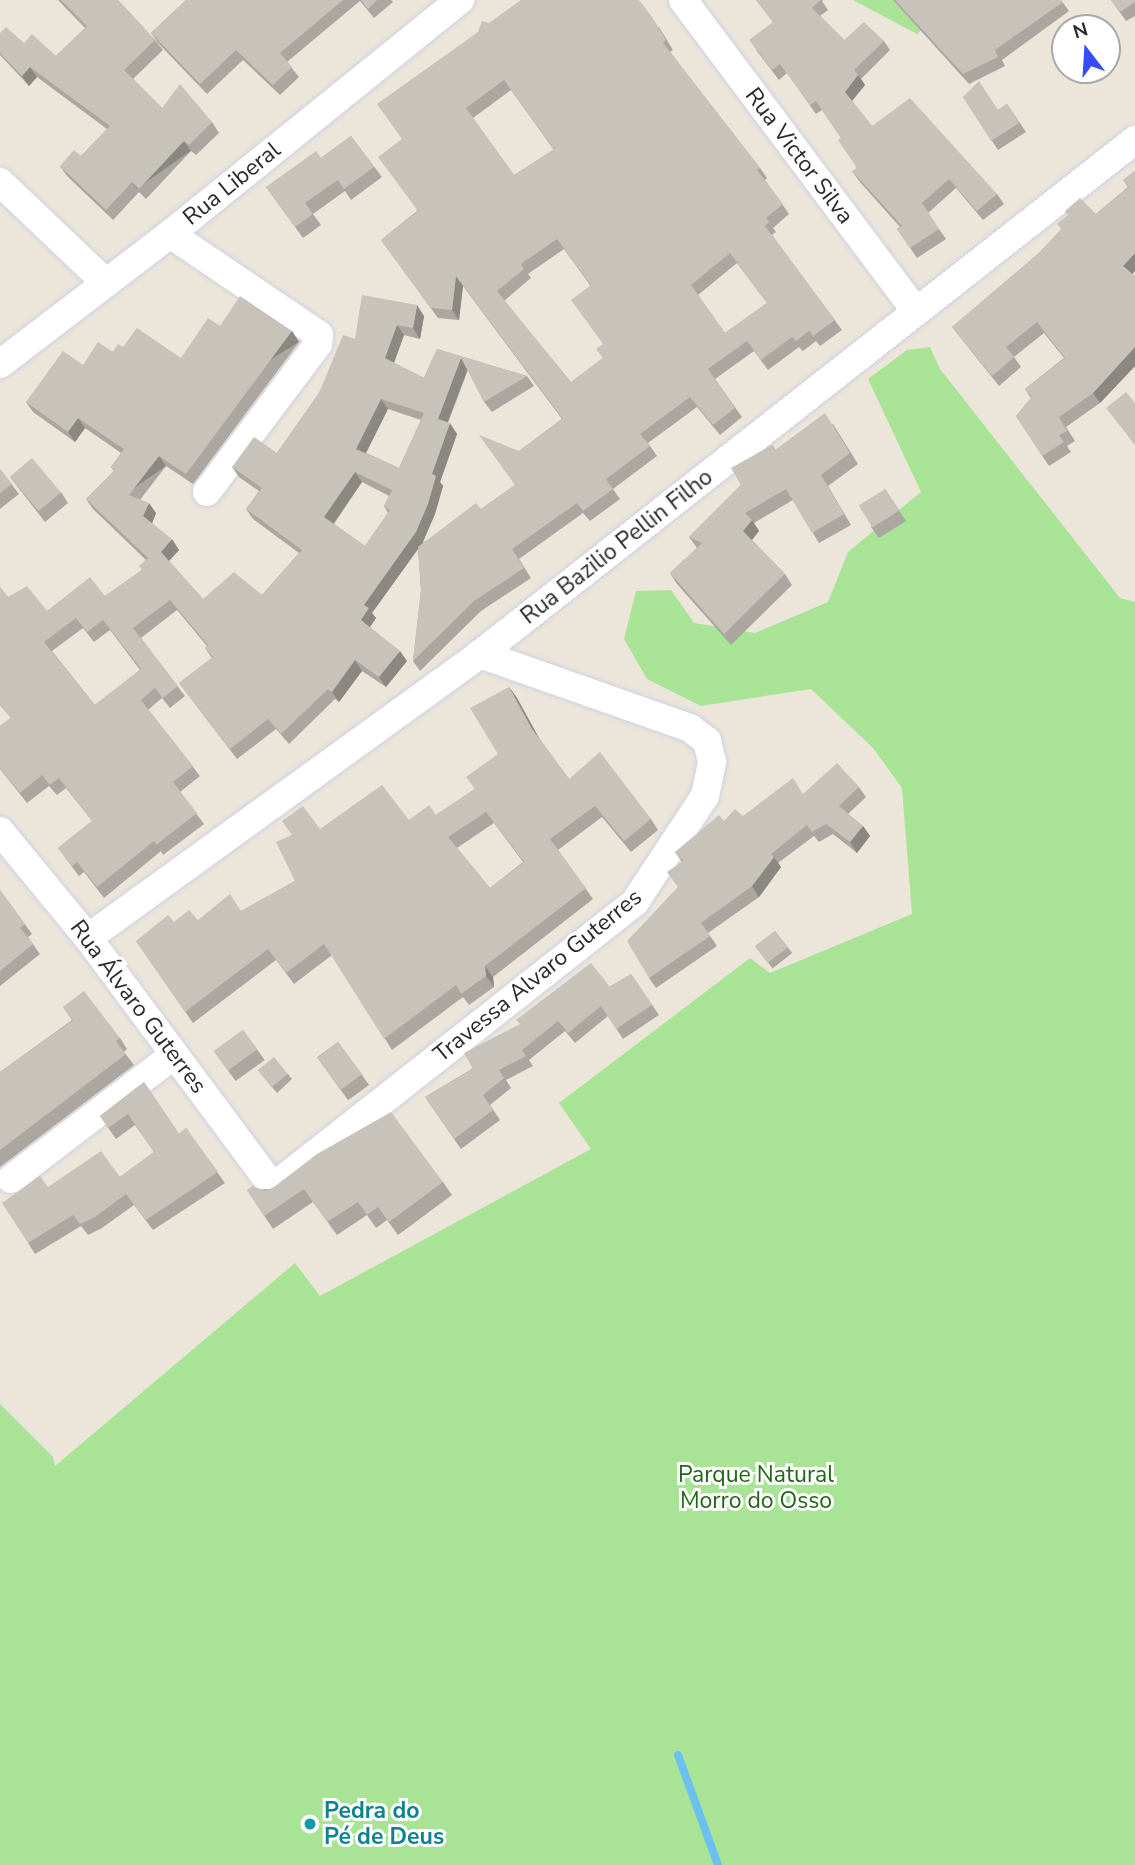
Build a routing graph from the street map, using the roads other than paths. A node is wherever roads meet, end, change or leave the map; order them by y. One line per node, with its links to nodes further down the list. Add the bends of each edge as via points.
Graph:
1 (460, 0): 5 (street, Rua Liberal)
2 (683, 0): 7 (street, Rua Victor Silva)
3 (1135, 140): 7 (street, Rua Bazilio Pellin Filho)
4 (0, 182): 6 (street)
5 (170, 234): 6 (street, Rua Liberal); 9 (street, via 319,335 318,344)
6 (106, 283): 8 (street, Rua Liberal)
7 (916, 312): 10 (street, Rua Bazilio Pellin Filho)
8 (0, 364)
9 (208, 492)
10 (480, 654): 12 (street, Rua Bazilio Pellin Filho); 15 (street, Travessa Alvaro Guterres, via 690,728 707,741 712,762 705,796 635,902)
11 (0, 831): 12 (street, Rua Álvaro Guterres)
12 (88, 939): 13 (street, Rua Álvaro Guterres)
13 (174, 1055): 14 (street); 15 (street, Rua Álvaro Guterres)
14 (11, 1179)
15 (273, 1186)

